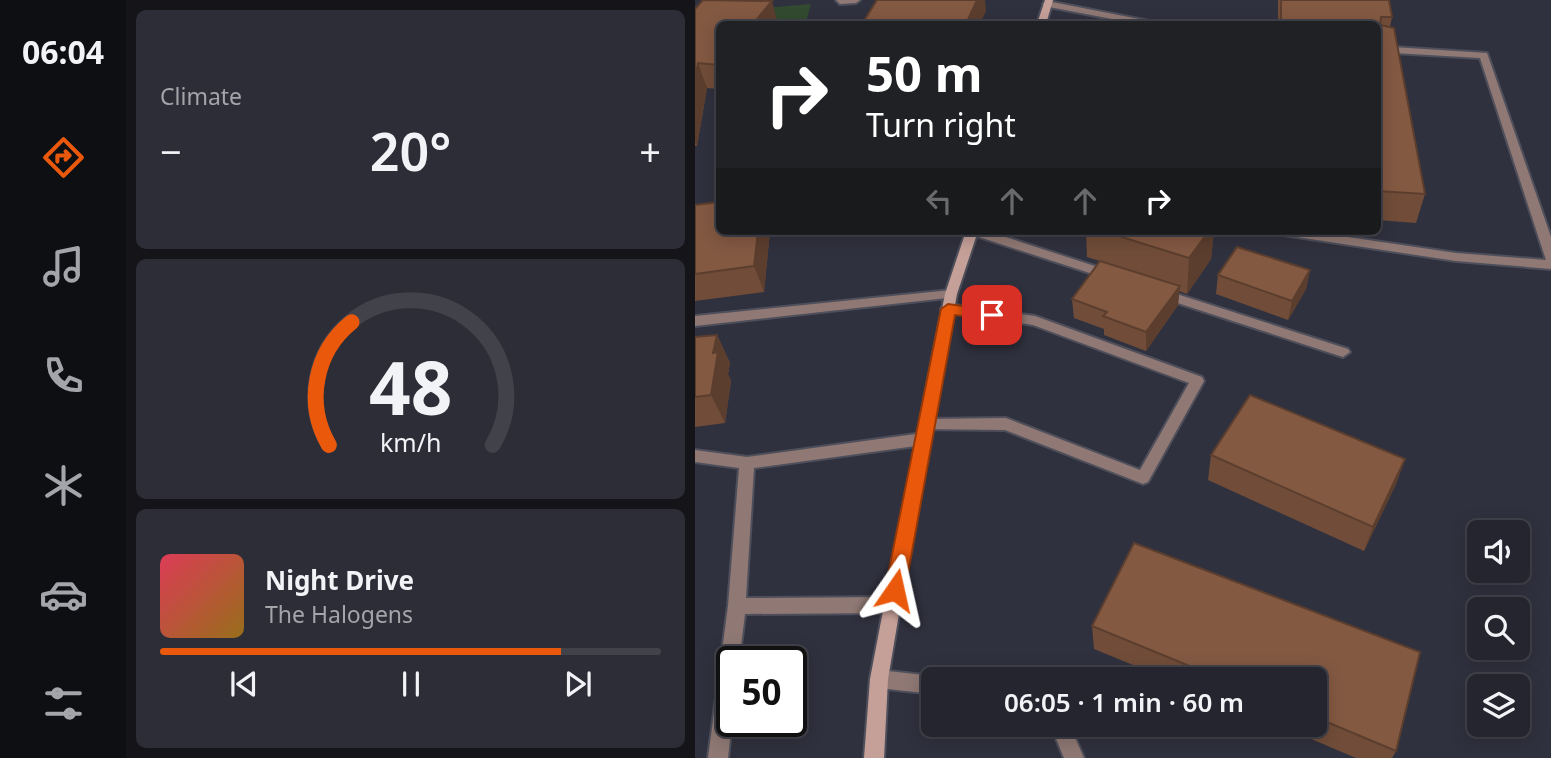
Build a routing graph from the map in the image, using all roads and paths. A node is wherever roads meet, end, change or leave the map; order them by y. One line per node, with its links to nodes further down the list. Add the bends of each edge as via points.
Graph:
1 (857, 0): 2 (lane)
2 (840, 1)
3 (1048, 2): 4 (main road); 5 (lane)
4 (1042, 21)
5 (1135, 21)
6 (1381, 49): 10 (lane, via 1484,55)
7 (972, 235): 13 (main road)
8 (985, 235): 11 (lane)
9 (1308, 235): 10 (lane, via 1456,257)
10 (1551, 263)
11 (1119, 279)
12 (1145, 287): 15 (lane)
13 (950, 302): 14 (lane); 16 (main road); 16 (lane, via 1035,321 1197,381 1143,478 1006,424)
14 (695, 321)
15 (1343, 352)
16 (925, 432): 18 (lane); 19 (main road)
17 (695, 456): 18 (lane)
18 (747, 463): 20 (lane)
19 (892, 605): 20 (lane); 21 (main road)
20 (736, 606): 24 (lane)
21 (879, 679): 22 (lane); 25 (main road)
22 (921, 684)
23 (1066, 737): 26 (lane)
24 (718, 758)
25 (873, 758)
26 (1074, 758)

